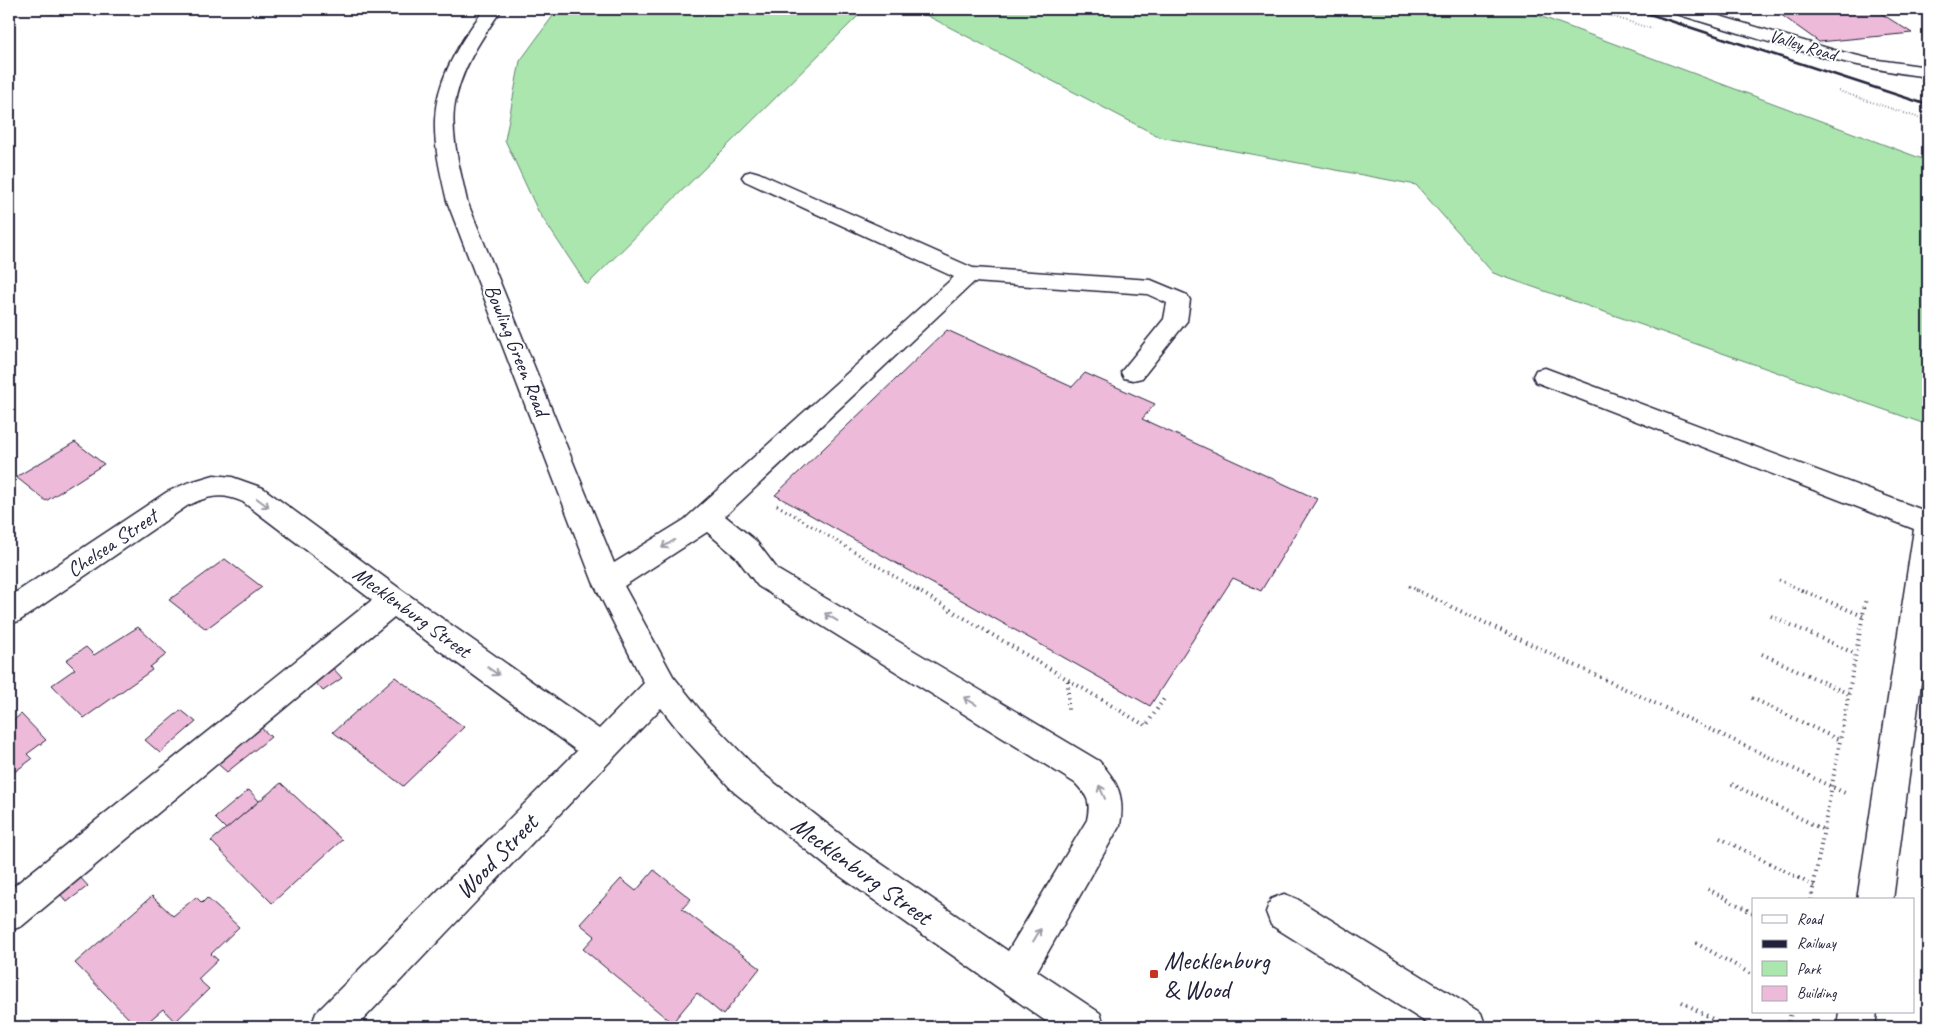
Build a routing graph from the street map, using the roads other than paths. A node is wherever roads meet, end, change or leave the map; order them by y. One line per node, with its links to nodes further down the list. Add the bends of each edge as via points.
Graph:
1 (494, 9): 11 (street, Bowling Green Road, via 482,23 454,78 445,109 447,155 457,201)
2 (1679, 9): 3 (street, Valley Road, via 1829,54)
3 (1928, 72)
4 (752, 177): 5 (street)
5 (969, 275): 6 (street, via 1151,287 1180,300 1175,321); 9 (street)
6 (1133, 372)
7 (1545, 376): 10 (street)
8 (219, 484): 12 (street, Mecklenburg Street, one-way to 12, via 238,487 253,495); 13 (street, Chelsea Street, via 198,488 177,500)
9 (708, 516): 11 (street, one-way to 11); 19 (street, one-way to 9, via 1104,825 1108,805 1100,786 1087,772 768,578 746,549)
10 (1928, 524): 16 (street)
11 (607, 582): 14 (street, Bowling Green Road)
12 (393, 600): 15 (street, Mecklenburg Street, one-way to 15); 18 (street)
13 (9, 612)
14 (662, 686): 15 (street, Wood Street); 19 (street, Mecklenburg Street, via 693,725 746,781 842,857)
15 (601, 749): 22 (street, Wood Street)
16 (1875, 898)
17 (1284, 912): 23 (street)
18 (9, 914)
19 (1013, 977): 21 (street, Mecklenburg Street)
20 (1858, 1014): 24 (street)
21 (1068, 1022)
22 (330, 1027)
23 (1467, 1027)
24 (1856, 1027)

